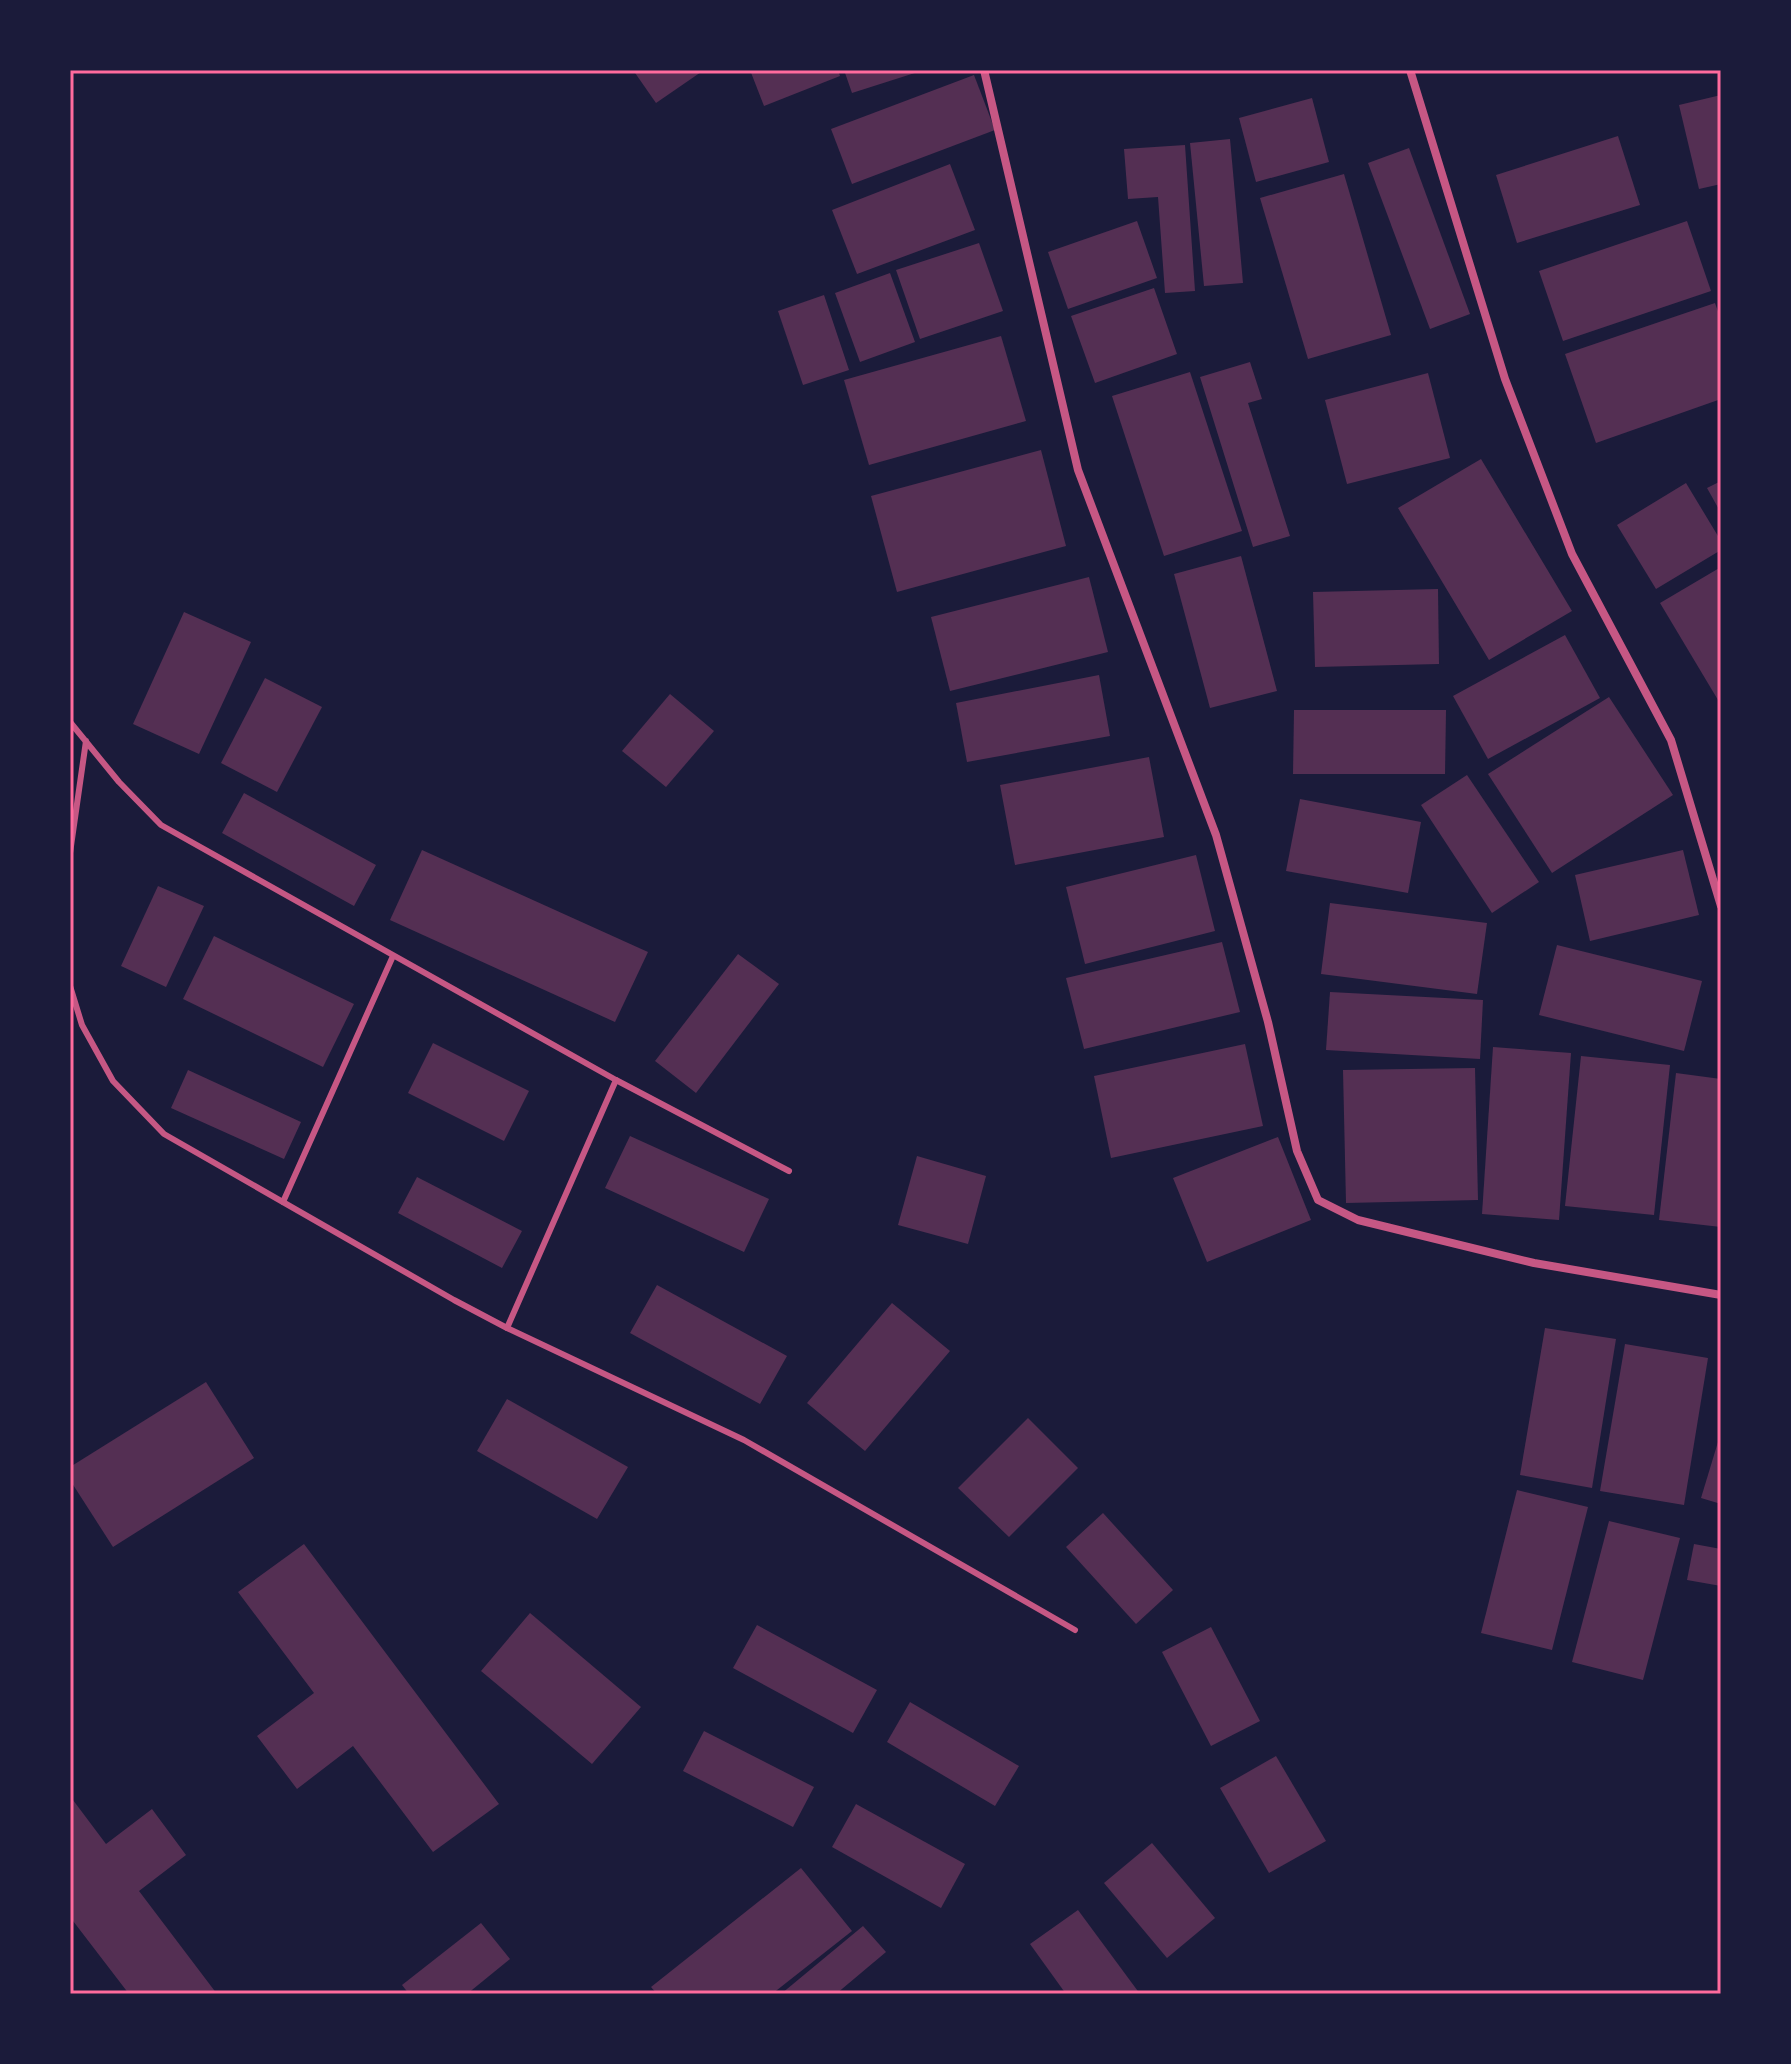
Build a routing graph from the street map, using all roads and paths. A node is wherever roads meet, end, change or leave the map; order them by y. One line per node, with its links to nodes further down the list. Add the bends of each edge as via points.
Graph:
1 (984, 70): 12 (street, via 1078,470 1216,835 1297,1151 1318,1200 1358,1220 1534,1263)
2 (1410, 70): 6 (street, via 1505,379 1572,554 1671,740)
3 (70, 722): 4 (lane)
4 (86, 741): 5 (lane); 7 (lane, via 161,825)
5 (70, 853)
6 (1721, 906)
7 (393, 956): 9 (lane); 11 (lane)
8 (70, 986): 11 (lane, via 82,1025 113,1081 164,1134)
9 (616, 1080): 10 (lane); 13 (lane)
10 (789, 1171)
11 (283, 1202): 13 (lane)
12 (1721, 1295)
13 (507, 1328): 14 (lane, via 744,1440)
14 (1075, 1630)

